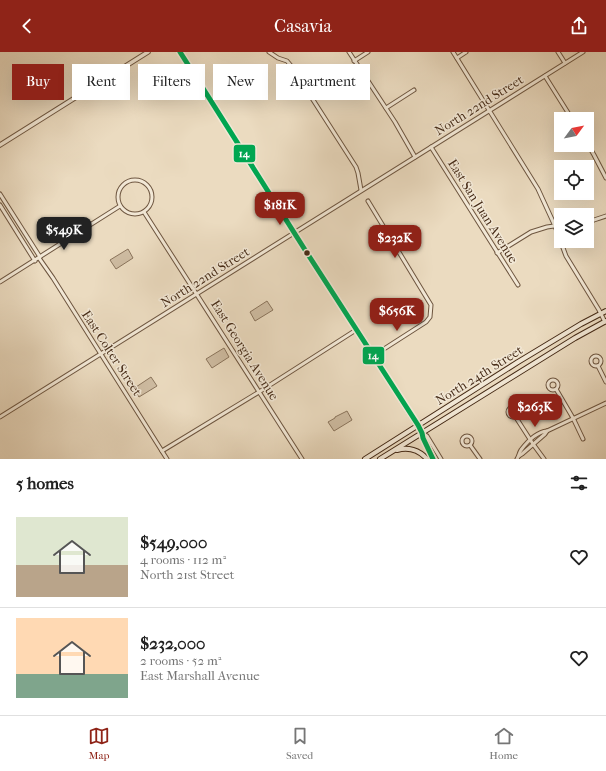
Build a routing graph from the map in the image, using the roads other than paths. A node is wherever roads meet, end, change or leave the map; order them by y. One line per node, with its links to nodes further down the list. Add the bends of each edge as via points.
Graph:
1 (148, 52): 18 (street)
2 (180, 52): 33 (street)
3 (269, 52): 23 (street, via 292,67 356,167)
4 (349, 52): 11 (street)
5 (368, 52): 11 (street)
6 (453, 52): 10 (street)
7 (466, 52): 10 (street)
8 (558, 52): 12 (street)
9 (583, 52): 12 (street, North 22nd Street)
10 (457, 58): 16 (street)
11 (354, 61): 15 (street)
12 (565, 63): 13 (street, North 22nd Street)
13 (545, 76): 16 (street, North 22nd Street); 17 (street)
14 (414, 90): 15 (street)
15 (386, 108): 21 (street)
16 (490, 110): 19 (street, North 22nd Street); 31 (street, via 538,189)
17 (568, 112)
18 (0, 145)
19 (431, 147): 21 (street, North 22nd Street); 35 (street, East San Juan Avenue)
20 (592, 152): 22 (street)
21 (415, 157): 23 (street, North 22nd Street)
22 (606, 178)
23 (362, 190): 33 (street, North 22nd Street)
24 (0, 194): 36 (street, East Colter Street)
25 (368, 201): 46 (street, via 431,305 430,317 423,324)
26 (0, 205): 37 (street)
27 (120, 206): 28 (street, via 128,213); 28 (street, via 120,189 128,181 139,180 148,186 152,197); 36 (street)
28 (144, 212): 40 (street, East Georgia Avenue)
29 (606, 216): 30 (street)
30 (594, 220)
31 (554, 224)
32 (554, 226): 35 (street, via 531,232)
33 (294, 233): 40 (street, North 22nd Street); 44 (street)
34 (563, 248): 42 (street)
35 (497, 253): 39 (street, East San Juan Avenue)
36 (39, 257): 37 (street); 45 (street, East Colter Street)
37 (35, 261): 38 (street)
38 (0, 282)
39 (518, 285)
40 (197, 294): 45 (street, North 22nd Street); 52 (street, East Georgia Avenue)
41 (606, 311): 42 (main road, North 24th Street)
42 (601, 314): 43 (street); 47 (main road, North 24th Street)
43 (606, 321): 49 (main road, North 24th Street)
44 (356, 330): 46 (street); 52 (street)
45 (101, 354): 55 (street, North 22nd Street); 65 (street, East Colter Street)
46 (373, 356): 57 (street)
47 (518, 362): 49 (main road); 57 (main road, North 24th Street)
48 (598, 366): 50 (street)
49 (523, 370): 59 (main road, North 24th Street)
50 (606, 382)
51 (556, 389): 56 (street)
52 (259, 392): 65 (street); 68 (street, East Georgia Avenue)
53 (606, 403): 56 (street)
54 (515, 416): 61 (street)
55 (0, 418)
56 (573, 418): 58 (street); 60 (street)
57 (418, 425): 59 (street); 69 (main road, North 24th Street)
58 (547, 431): 61 (street); 62 (street)
59 (422, 433): 64 (main road, North 24th Street); 72 (street); 73 (street, via 427,436)
60 (583, 439)
61 (530, 440): 62 (street); 66 (street)
62 (533, 444): 66 (street); 75 (street)
63 (470, 445): 74 (street)
64 (394, 450): 70 (main road, North 24th Street); 71 (main road, via 411,449)
65 (162, 451): 67 (street, East Colter Street)
66 (518, 458)
67 (167, 459)
68 (302, 459)
69 (365, 459)
70 (380, 459)
71 (427, 459)
72 (433, 459)
73 (441, 459)
74 (480, 459)
75 (544, 459)

